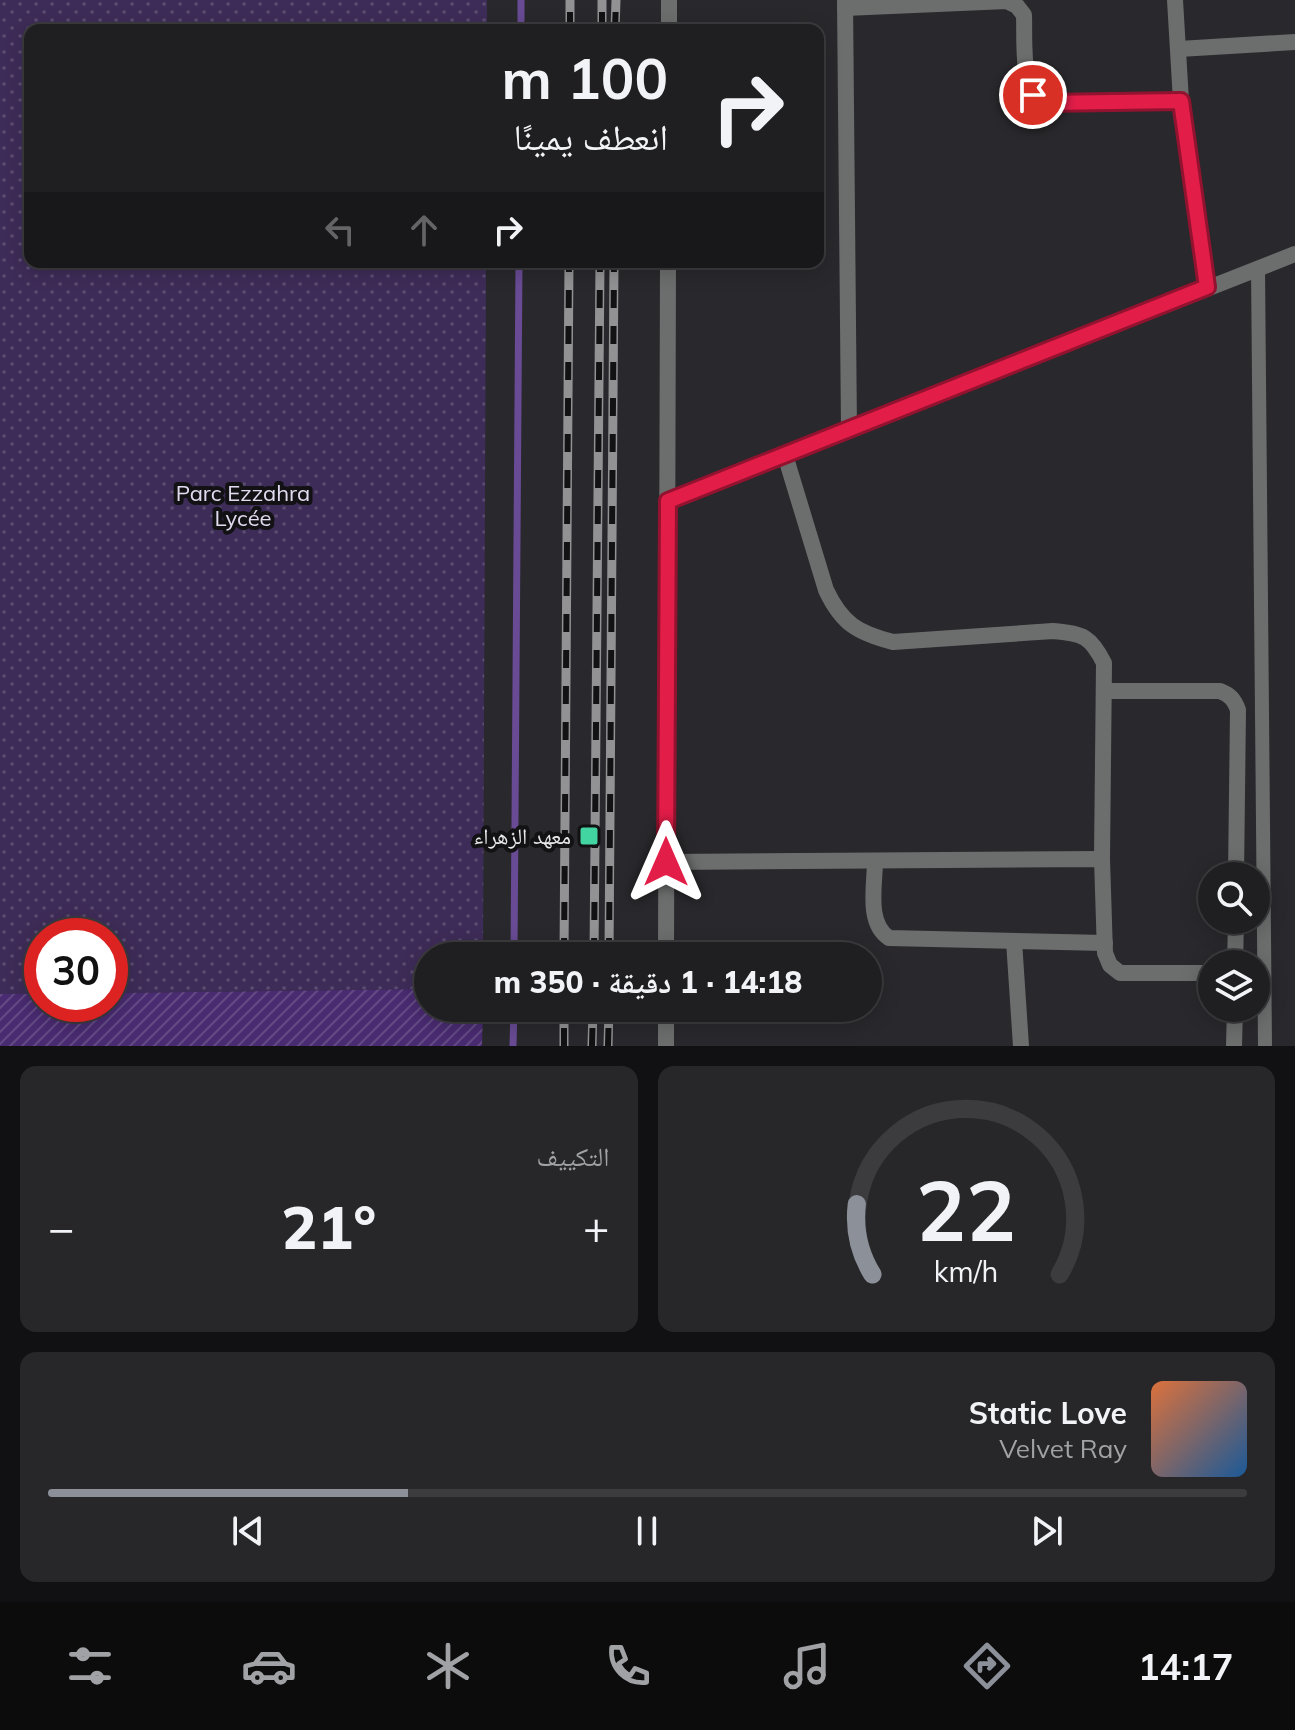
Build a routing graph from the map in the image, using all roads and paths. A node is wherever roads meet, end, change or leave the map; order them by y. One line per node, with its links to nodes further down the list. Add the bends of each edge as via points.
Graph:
1 (669, 0): 4 (street)
2 (1175, 0): 6 (street)
3 (845, 4): 7 (street, via 1007,1 1024,15 1029,87 1036,100); 12 (street)
4 (669, 24)
5 (1295, 42): 6 (street)
6 (1179, 49): 7 (street)
7 (1181, 101): 11 (street)
8 (1295, 254): 10 (street)
9 (668, 268): 14 (street)
10 (1258, 268): 11 (street); 29 (street)
11 (1207, 287): 12 (street)
12 (849, 430): 13 (street)
13 (785, 455): 14 (street); 15 (street, via 826,590 849,625 893,642 1072,632 1093,641 1104,663)
14 (668, 501): 18 (street)
15 (1104, 691): 16 (street); 19 (street, via 1220,691 1235,701)
16 (1102, 859): 17 (street); 22 (street)
17 (875, 861): 18 (street); 20 (street, via 874,920 889,938)
18 (666, 862): 21 (street)
19 (1236, 862)
20 (1014, 941): 22 (street); 27 (street)
21 (666, 942)
22 (1105, 943): 23 (street, via 1110,965 1120,973)
23 (1198, 973)
24 (666, 1022): 26 (street)
25 (1235, 1022): 28 (street)
26 (666, 1046)
27 (1021, 1046)
28 (1234, 1046)
29 (1265, 1046)

